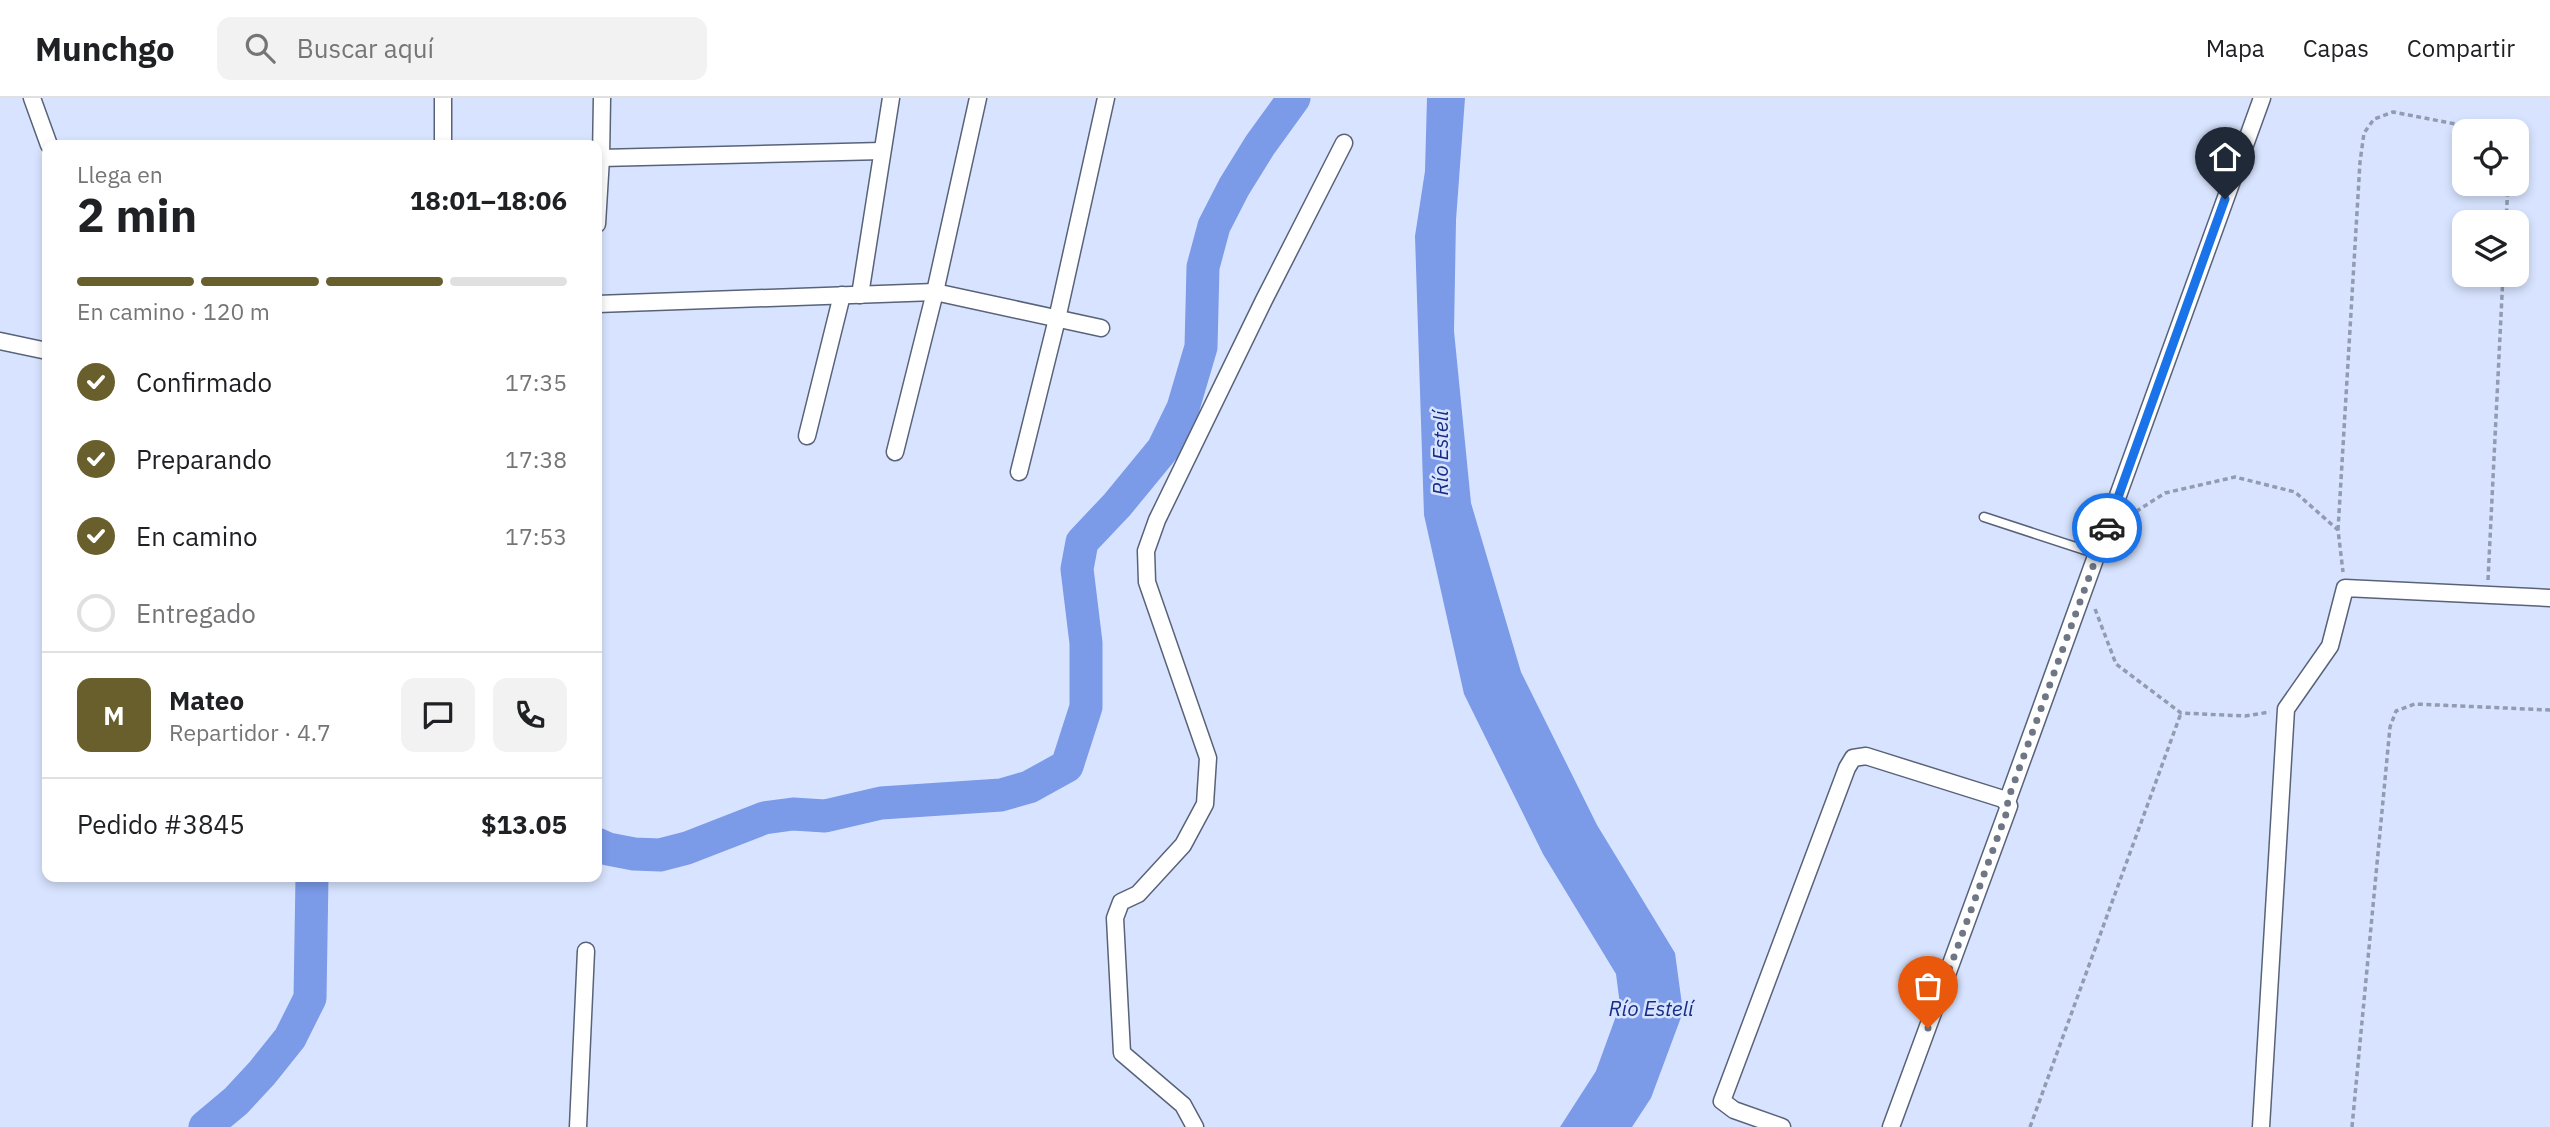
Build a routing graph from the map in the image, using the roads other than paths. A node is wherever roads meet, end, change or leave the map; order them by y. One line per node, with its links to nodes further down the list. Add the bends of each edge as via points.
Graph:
1 (32, 98): 8 (street)
2 (443, 98): 9 (street)
3 (602, 98): 10 (street)
4 (891, 98): 12 (street)
5 (978, 98): 14 (street)
6 (1106, 98): 18 (street)
7 (2262, 98): 26 (street)
8 (47, 140)
9 (443, 140)
10 (601, 140)
11 (1344, 143): 31 (street, via 1157,520 1146,551 1147,582 1208,758 1205,804 1183,845 1138,894 1121,902 1115,918 1122,1053 1183,1105)
12 (882, 151): 13 (street); 16 (street)
13 (602, 158)
14 (935, 292): 16 (street); 18 (street); 23 (street)
15 (842, 295): 16 (street); 17 (street); 22 (street)
16 (860, 295)
17 (602, 304)
18 (1057, 319): 19 (street); 24 (street)
19 (1101, 328)
20 (0, 341): 21 (street)
21 (42, 350)
22 (807, 436)
23 (895, 452)
24 (1019, 472)
25 (1984, 517): 26 (lane)
26 (2097, 554): 28 (street)
27 (2550, 598): 34 (street, via 2345,588 2330,646 2286,709)
28 (2007, 802): 32 (street, via 1866,756 1853,758 1722,1101); 33 (street)
29 (586, 951): 30 (street)
30 (578, 1127)
31 (1195, 1127)
32 (1782, 1127)
33 (1891, 1127)
34 (2261, 1127)

